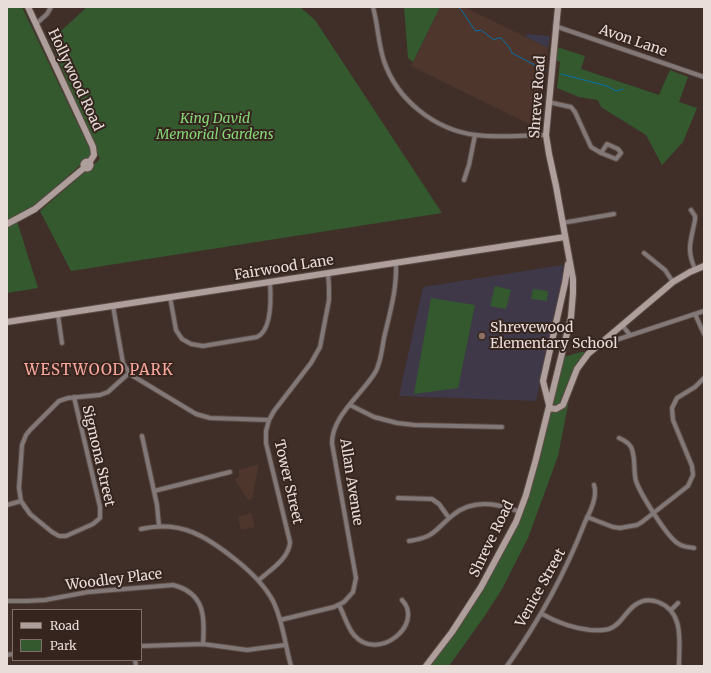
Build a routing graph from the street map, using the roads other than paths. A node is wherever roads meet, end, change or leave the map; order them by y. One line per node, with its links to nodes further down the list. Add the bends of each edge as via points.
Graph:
1 (28, 7): 5 (street, Hollywood Road)
2 (51, 7): 5 (street)
3 (373, 7): 9 (street, via 384,61 392,80 404,96 437,122)
4 (558, 7): 6 (street, Shreve Road)
5 (36, 24): 16 (street, Hollywood Road, via 94,154 89,168 84,168 35,209)
6 (555, 26): 7 (street, Avon Lane); 8 (street, Shreve Road)
7 (704, 77)
8 (548, 102): 10 (street, Shreve Road); 11 (street, via 571,107 591,147)
9 (475, 135): 10 (street); 12 (street)
10 (546, 135): 15 (street, Shreve Road)
11 (601, 153): 11 (street, via 616,159 621,153 607,144)
12 (464, 180)
13 (691, 210): 22 (street, via 695,220 689,252)
14 (614, 214): 15 (street)
15 (562, 223): 17 (street, Shreve Road)
16 (7, 224)
17 (565, 237): 19 (street, Shreve Road); 20 (street, Fairwood Lane)
18 (644, 253): 25 (street, via 665,270)
19 (569, 258): 39 (street, Shreve Road, via 543,381); 40 (street, Shreve Road, via 573,309)
20 (396, 263): 23 (street, Fairwood Lane); 42 (street, Allan Avenue, via 396,286 378,364)
21 (704, 266): 22 (street)
22 (695, 269): 25 (street)
23 (328, 273): 24 (street, Fairwood Lane); 44 (street, Tower Street, via 328,300 317,354)
24 (270, 282): 26 (street, Fairwood Lane); 26 (street, via 271,303 266,328 262,334 258,337 203,346 191,344 179,335)
25 (673, 282): 32 (street)
26 (170, 297): 27 (street, Fairwood Lane)
27 (113, 306): 30 (street, Fairwood Lane); 37 (street, via 121,356)
28 (704, 311): 29 (street)
29 (695, 314): 33 (street); 34 (street)
30 (58, 315): 31 (street, Fairwood Lane); 36 (street)
31 (7, 322)
32 (622, 325): 34 (street); 43 (street, via 580,364 563,405 556,409)
33 (704, 334)
34 (630, 335): 35 (street)
35 (614, 341)
36 (62, 343)
37 (129, 373): 41 (street, via 108,392); 44 (street, via 203,416)
38 (704, 378): 55 (street, via 677,398 672,408 673,420 692,466 692,479 685,490)
39 (545, 391): 40 (street, via 548,394); 43 (street, Shreve Road)
40 (553, 393): 43 (street, Shreve Road)
41 (74, 397): 52 (street, via 56,403 26,435 21,456); 52 (street, Sigmona Street, via 100,507 100,518 69,535 60,536 30,514)
42 (350, 405): 45 (street, via 374,417 397,423); 66 (street, Allan Avenue, via 335,425 332,440 356,578 350,596)
43 (549, 408): 54 (street, Shreve Road, via 531,480)
44 (269, 420): 62 (street, Tower Street, via 266,443 290,542 289,550 283,559)
45 (502, 427)
46 (142, 436): 50 (street)
47 (619, 438): 55 (street, via 631,448 636,481)
48 (230, 472): 50 (street)
49 (594, 485): 56 (street, Venice Street, via 595,494)
50 (154, 491): 58 (street)
51 (398, 498): 57 (street, via 432,499)
52 (21, 501): 53 (street)
53 (7, 505)
54 (520, 512): 57 (street, via 498,504 484,504 463,508); 75 (street, Shreve Road, via 481,587)
55 (654, 514): 56 (street, via 637,525 626,528 613,527); 61 (street, via 675,542)
56 (587, 517): 68 (street, Venice Street, via 568,565)
57 (449, 518): 60 (street, via 430,535)
58 (159, 526): 59 (street); 62 (street, via 184,529 204,537)
59 (141, 530)
60 (409, 540)
61 (694, 548)
62 (259, 580): 69 (street, via 272,598)
63 (402, 600): 66 (street, via 408,612 404,628 394,639 378,645 362,642 354,635)
64 (7, 601): 70 (street, Woodley Place, via 45,600 88,592 173,585 189,592 199,604 204,622)
65 (678, 603): 67 (street)
66 (339, 605): 69 (street)
67 (671, 610): 68 (street, via 656,601 642,601 634,605 614,627 600,631 570,627); 76 (street, via 677,618 679,629)
68 (542, 614): 73 (street, Venice Street)
69 (280, 620): 71 (street)
70 (203, 644): 71 (street, via 247,650); 72 (street)
71 (285, 645): 74 (street)
72 (142, 646)
73 (509, 665)
74 (291, 666)
75 (426, 666)
76 (679, 666)

